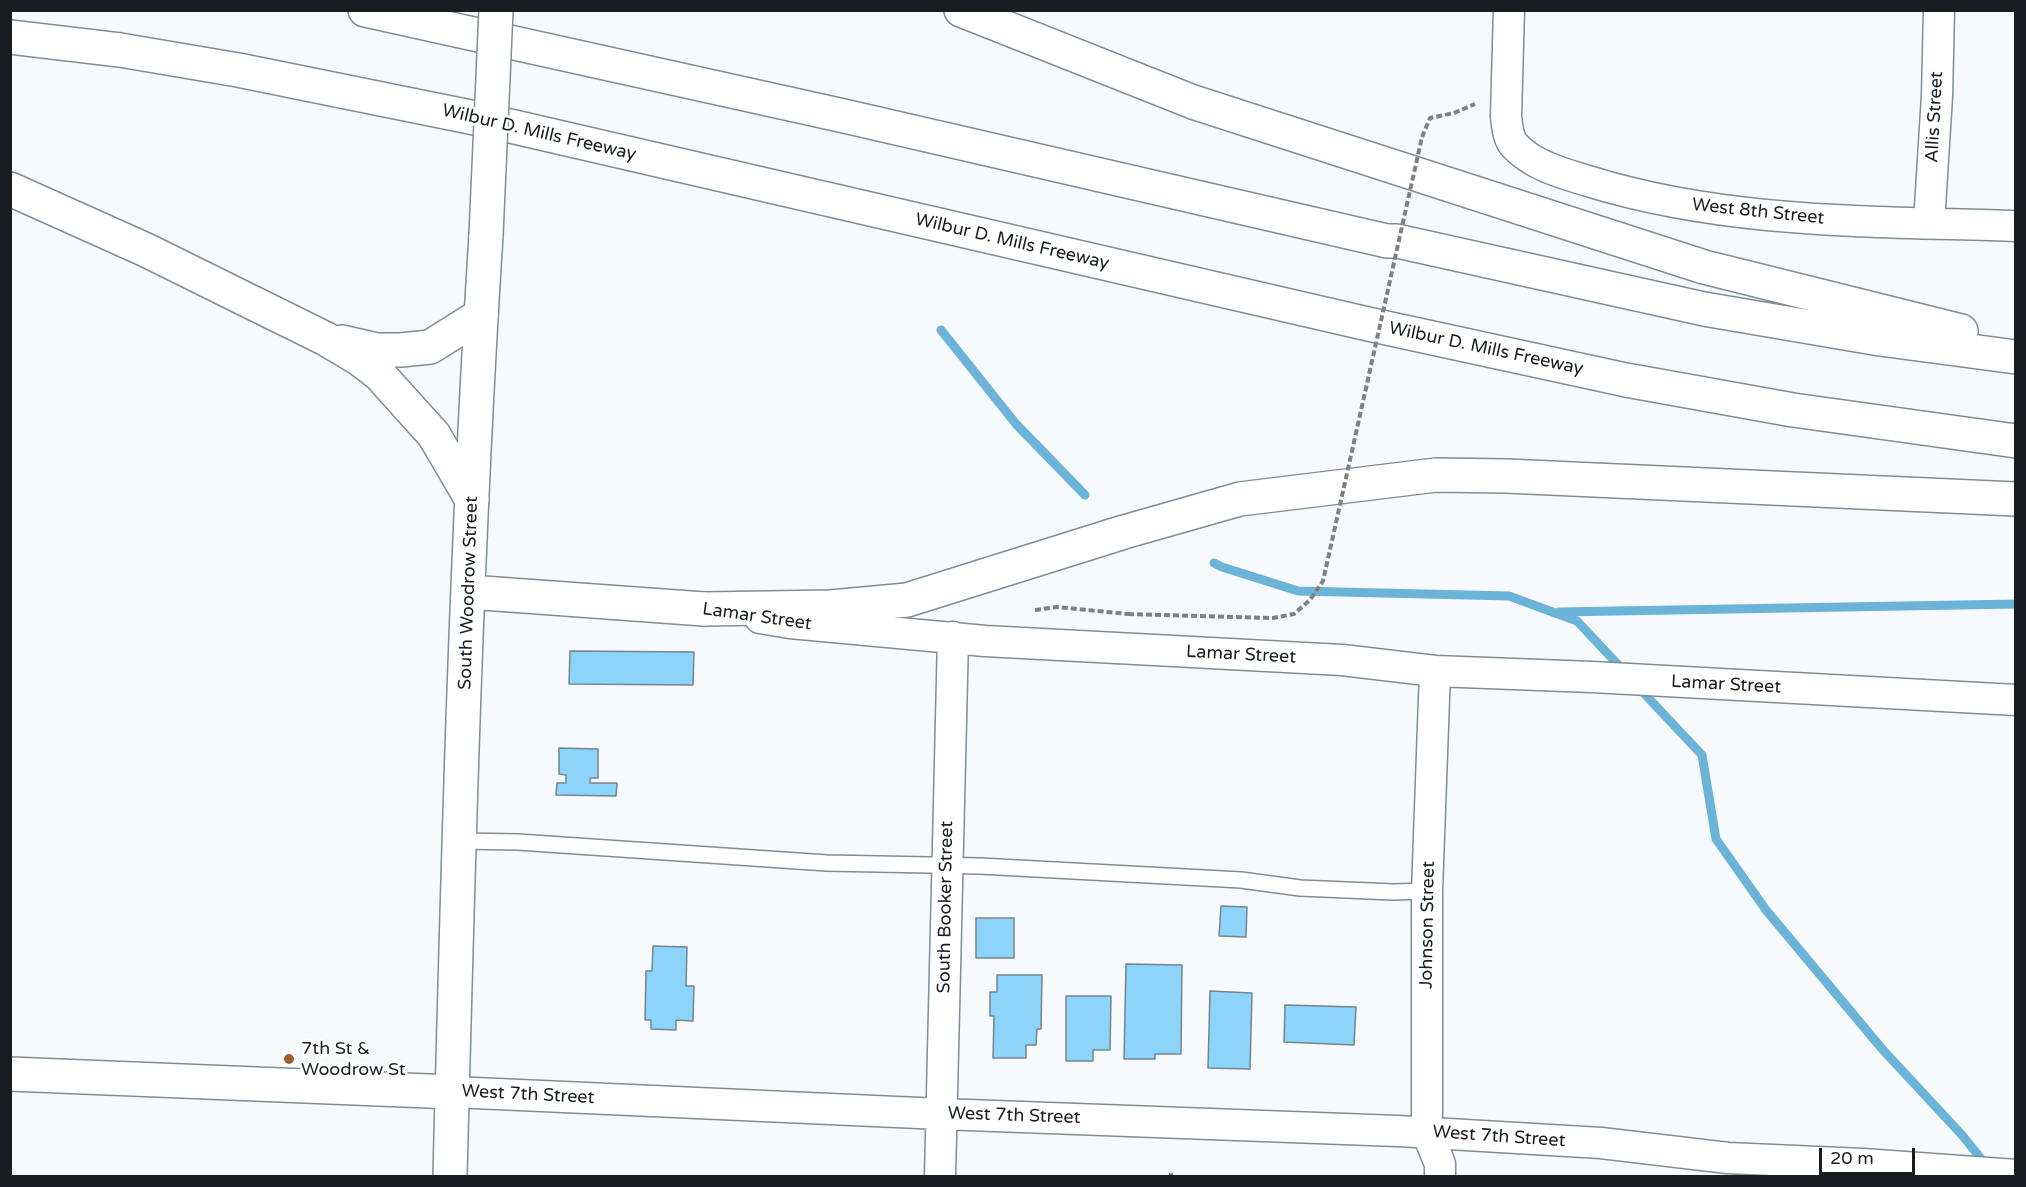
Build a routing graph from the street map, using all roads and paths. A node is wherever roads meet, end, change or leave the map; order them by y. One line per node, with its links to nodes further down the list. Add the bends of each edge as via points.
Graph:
1 (365, 10): 14 (main road, via 1704,309)
2 (496, 10): 11 (main road, South Woodrow Street, bridge)
3 (961, 10): 13 (main road, via 1193,102 1704,267)
4 (1509, 10): 7 (street)
5 (1939, 10): 9 (street, Allis Street)
6 (10, 37): 15 (main road, Wilbur D. Mills Freeway, via 238,70 480,118 1626,380 1793,410)
7 (1507, 91): 9 (street, West 8th Street, via 1507,128 1513,145 1549,168 1618,190 1703,208 1788,218); 20 (path, bridge, via 1454,113 1430,118 1422,137 1323,581 1311,600 1294,614 1273,618)
8 (10, 189): 12 (main road, via 146,250)
9 (1929, 223): 10 (street, West 8th Street)
10 (2016, 226)
11 (481, 315): 12 (main road, via 430,347 377,350); 17 (main road, South Woodrow Street)
12 (326, 339): 17 (main road, via 379,374 434,435)
13 (2016, 342)
14 (2016, 357)
15 (2016, 441)
16 (2016, 499): 19 (main road, via 1436,475 1240,499 907,600 831,607)
17 (472, 500): 18 (main road, South Woodrow Street)
18 (469, 592): 19 (main road, Lamar Street); 24 (main road, South Woodrow Street)
19 (704, 609): 21 (street, Lamar Street, via 790,623)
20 (1128, 614)
21 (953, 637): 22 (street, Lamar Street, via 1342,660); 25 (street, South Booker Street)
22 (1435, 671): 23 (street, Lamar Street); 26 (street, Johnson Street)
23 (2016, 700)
24 (459, 841): 25 (lane, via 827,863); 28 (main road, South Woodrow Street)
25 (947, 865): 26 (lane, via 1241,880 1300,888); 29 (street, South Booker Street)
26 (1427, 891): 30 (street, Johnson Street)
27 (10, 1074): 28 (main road, West 7th Street)
28 (453, 1092): 29 (street, West 7th Street); 32 (main road, South Woodrow Street)
29 (941, 1114): 30 (street, West 7th Street); 33 (street, South Booker Street)
30 (1427, 1132): 31 (street, West 7th Street, via 1601,1143 1728,1158); 34 (street, Johnson Street, via 1440,1164)
31 (2016, 1175)
32 (450, 1176)
33 (940, 1176)
34 (1440, 1176)

